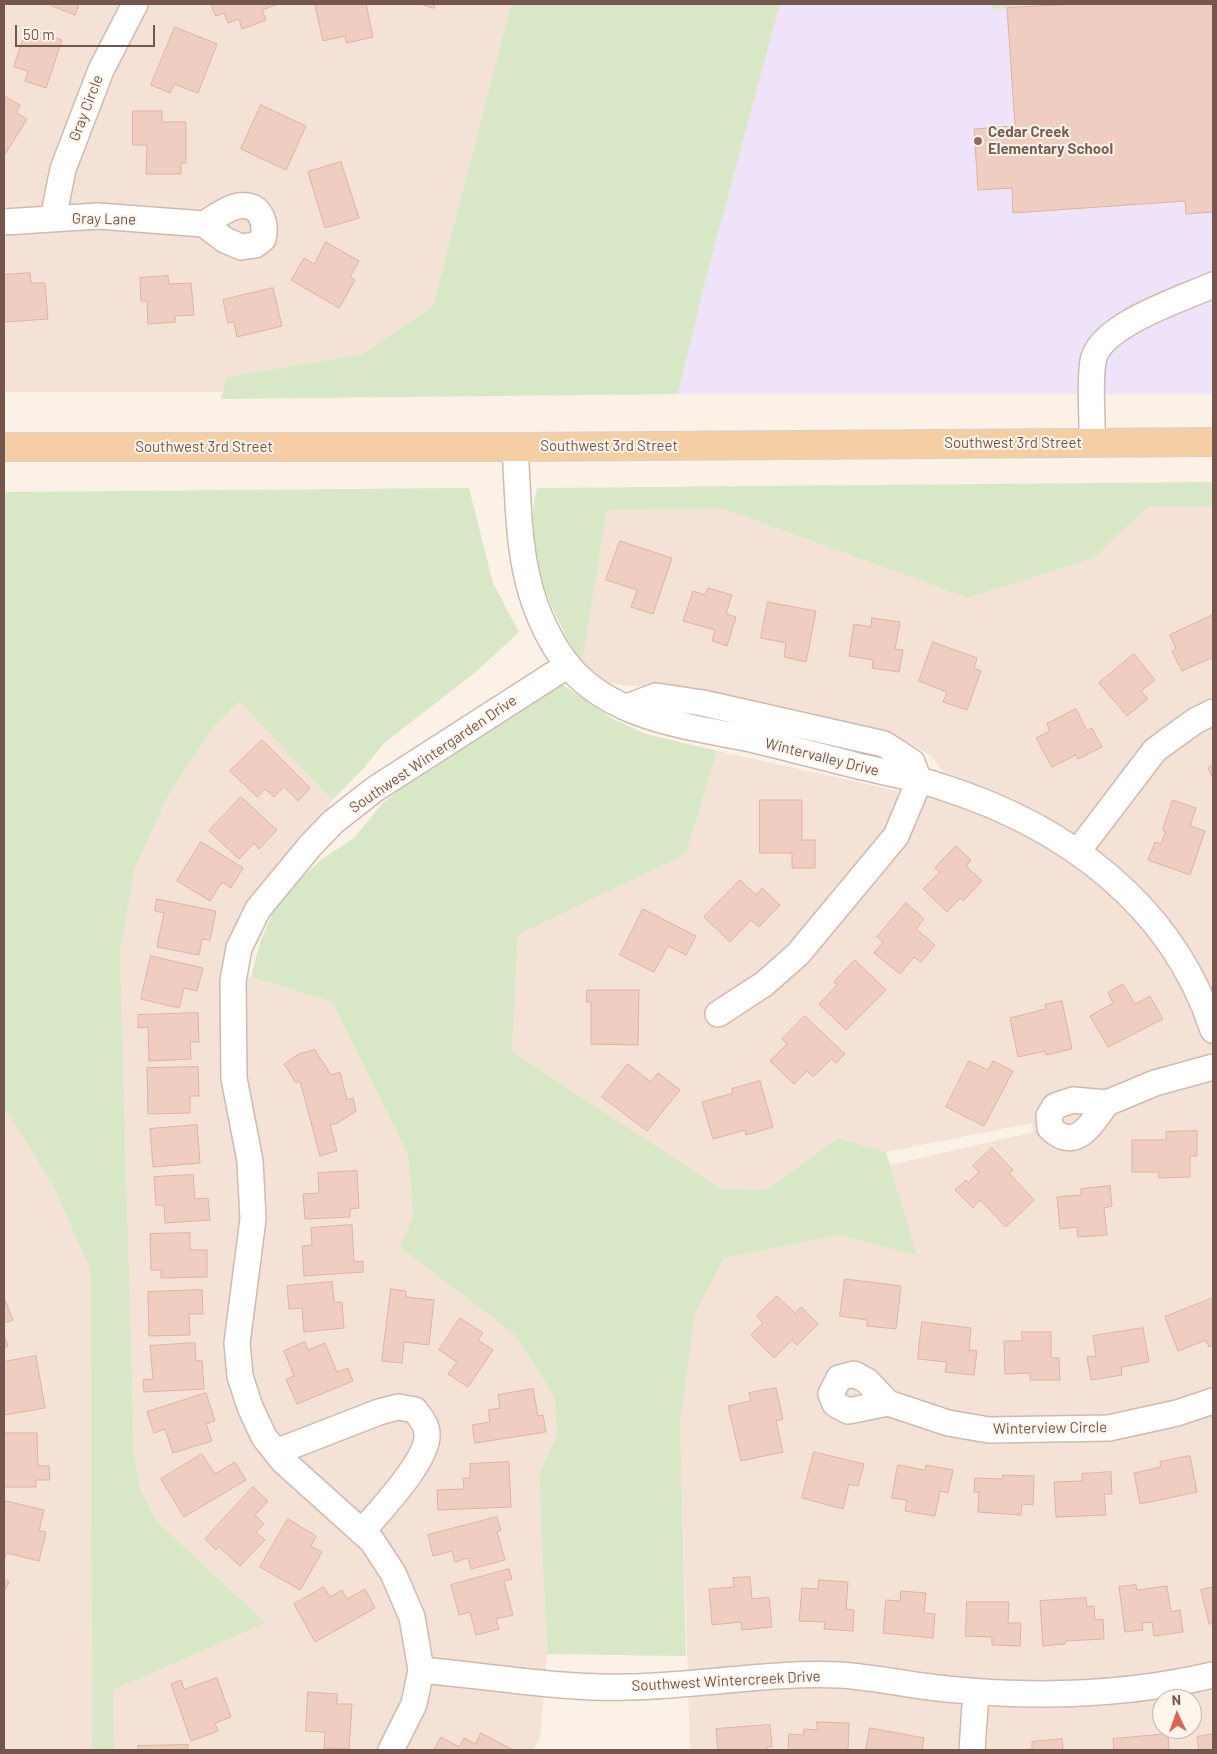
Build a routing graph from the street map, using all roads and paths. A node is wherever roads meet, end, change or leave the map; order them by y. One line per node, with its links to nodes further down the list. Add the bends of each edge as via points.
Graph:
1 (135, 4): 2 (street, Gray Circle, via 100,70 63,169)
2 (54, 219): 3 (street, Gray Lane); 4 (street, Gray Lane, via 98,216)
3 (4, 222)
4 (204, 224)
5 (1213, 285): 6 (street, via 1120,326 1102,342 1093,360)
6 (1092, 442): 7 (main road, Southwest 3rd Street); 9 (main road, Southwest 3rd Street)
7 (1213, 442)
8 (4, 447): 9 (main road, Southwest 3rd Street)
9 (515, 447): 10 (street, Wintervalley Drive, via 521,554 528,587 543,623)
10 (568, 664): 12 (street, Wintervalley Drive, via 610,699 655,719); 20 (street, Southwest Wintergarden Drive, via 375,789 333,822 258,909 239,948 233,981 234,1078 250,1160 253,1219 237,1343 240,1376 250,1407 264,1437)
11 (1213, 712): 13 (street, via 1156,750)
12 (919, 781): 13 (street, Wintervalley Drive, via 941,786 1032,823); 14 (street, via 896,836 798,954 764,984)
13 (1078, 851): 15 (street, Wintervalley Drive, via 1104,870 1148,914 1180,956 1204,1003)
14 (718, 1014)
15 (1213, 1030)
16 (1213, 1067): 17 (street, via 1156,1083)
17 (1108, 1104)
18 (1213, 1402): 19 (street, Winterview Circle, via 1177,1414 1109,1428 1036,1430 989,1430 948,1423)
19 (888, 1403)
20 (276, 1452): 21 (street, Southwest Wintergarden Drive, via 311,1488); 21 (street, via 379,1412 398,1407 415,1410 428,1434 420,1461)
21 (362, 1532): 22 (street, Southwest Wintergarden Drive, via 393,1573 412,1617)
22 (421, 1670): 24 (street, Southwest Wintercreek Drive, via 592,1687 789,1675 841,1675); 25 (street, Southwest Wintergarden Drive, via 414,1704)
23 (1213, 1675): 24 (street, Southwest Wintercreek Drive, via 1110,1692)
24 (976, 1692): 26 (street)
25 (391, 1750)
26 (972, 1750)

